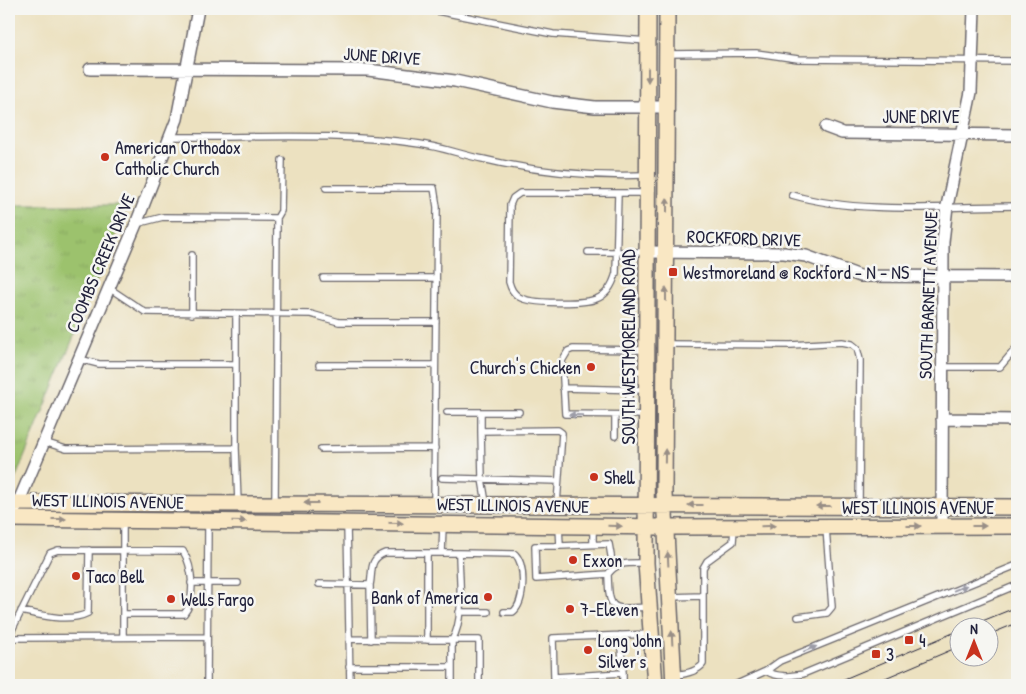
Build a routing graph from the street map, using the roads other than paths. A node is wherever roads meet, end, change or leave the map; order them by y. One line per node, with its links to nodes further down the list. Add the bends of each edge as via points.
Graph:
1 (198, 9): 11 (street, COOMBS CREEK DRIVE)
2 (428, 9): 6 (lane, via 553,34)
3 (648, 9): 6 (main road, SOUTH WESTMORELAND ROAD)
4 (667, 9): 7 (main road, SOUTH WESTMORELAND ROAD)
5 (974, 9): 8 (street, SOUTH BARNETT AVENUE)
6 (648, 41): 12 (main road, SOUTH WESTMORELAND ROAD, one-way to 12)
7 (667, 54): 8 (lane, via 756,53 798,59); 13 (main road, SOUTH WESTMORELAND ROAD)
8 (974, 60): 9 (lane); 15 (street, SOUTH BARNETT AVENUE)
9 (1017, 60)
10 (90, 69): 11 (street, JUNE DRIVE)
11 (188, 69): 12 (street, JUNE DRIVE, via 368,70 455,81 552,102 595,107); 17 (street, COOMBS CREEK DRIVE)
12 (648, 107): 13 (street, JUNE DRIVE); 19 (main road, SOUTH WESTMORELAND ROAD)
13 (668, 107): 31 (main road, SOUTH WESTMORELAND ROAD, one-way to 13)
14 (826, 127): 15 (street, JUNE DRIVE, via 842,133)
15 (964, 134): 16 (street, JUNE DRIVE); 24 (street, SOUTH BARNETT AVENUE)
16 (1017, 135)
17 (170, 137): 19 (lane, via 368,138 422,144 545,171); 27 (street, COOMBS CREEK DRIVE)
18 (282, 160): 26 (lane, via 281,211)
19 (648, 175): 21 (main road, SOUTH WESTMORELAND ROAD)
20 (326, 188): 36 (lane, via 434,188 437,207)
21 (648, 193): 22 (lane); 30 (main road, SOUTH WESTMORELAND ROAD)
22 (618, 194): 29 (lane); 29 (lane, via 520,193 513,198 510,205 509,282 512,292 533,301 597,299 612,284)
23 (792, 195): 24 (lane, via 820,203)
24 (947, 206): 25 (lane); 33 (street, SOUTH BARNETT AVENUE)
25 (1017, 206)
26 (277, 218): 27 (lane, via 163,217); 40 (lane)
27 (136, 224): 37 (street, COOMBS CREEK DRIVE)
28 (588, 252): 29 (lane)
29 (617, 252): 30 (lane)
30 (647, 252): 31 (street, ROCKFORD DRIVE); 45 (main road, SOUTH WESTMORELAND ROAD)
31 (667, 254): 33 (street, ROCKFORD DRIVE, via 784,253 806,256 860,276); 42 (main road, SOUTH WESTMORELAND ROAD, one-way to 31)
32 (192, 255): 38 (lane)
33 (942, 277): 34 (street, ROCKFORD DRIVE); 50 (street, SOUTH BARNETT AVENUE)
34 (1017, 277)
35 (323, 278): 36 (lane)
36 (436, 278): 41 (lane)
37 (109, 288): 38 (lane, via 145,312); 46 (street, COOMBS CREEK DRIVE)
38 (192, 314): 39 (lane)
39 (236, 314): 40 (lane); 47 (lane)
40 (277, 314): 41 (lane, via 311,314 339,322); 77 (lane)
41 (436, 322): 49 (lane)
42 (666, 344): 82 (main road, SOUTH WESTMORELAND ROAD, one-way to 42); 83 (lane, via 842,342 857,348 860,360)
43 (1017, 347): 50 (lane, via 1000,367)
44 (629, 350): 45 (lane); 51 (lane); 53 (lane, via 568,351 562,361)
45 (647, 350): 52 (main road, SOUTH WESTMORELAND ROAD)
46 (79, 359): 47 (lane, via 99,364); 66 (street, COOMBS CREEK DRIVE)
47 (236, 364): 67 (lane)
48 (319, 365): 49 (lane)
49 (435, 365): 68 (lane)
50 (942, 366): 62 (street, SOUTH BARNETT AVENUE)
51 (629, 371): 52 (lane); 54 (lane)
52 (647, 371): 55 (main road, SOUTH WESTMORELAND ROAD)
53 (563, 388): 54 (lane); 59 (lane, one-way to 53, via 566,414)
54 (629, 389): 55 (lane); 60 (lane)
55 (647, 390): 61 (main road, SOUTH WESTMORELAND ROAD)
56 (447, 412): 57 (lane)
57 (481, 412): 58 (lane); 64 (lane)
58 (519, 412)
59 (614, 415): 60 (lane); 65 (lane)
60 (629, 415): 61 (lane)
61 (647, 415): 81 (main road, SOUTH WESTMORELAND ROAD)
62 (942, 419): 63 (street); 84 (street, SOUTH BARNETT AVENUE)
63 (1017, 420)
64 (480, 431): 71 (lane); 72 (lane, via 558,430 562,433)
65 (615, 436)
66 (44, 442): 67 (lane, via 66,450); 74 (street, COOMBS CREEK DRIVE)
67 (236, 448): 76 (lane)
68 (434, 448): 69 (lane); 78 (lane)
69 (321, 449)
70 (442, 478): 71 (lane)
71 (482, 479): 72 (lane); 79 (lane)
72 (558, 481): 80 (lane)
73 (347, 502): 77 (main road, WEST ILLINOIS AVENUE, one-way to 77); 78 (main road, WEST ILLINOIS AVENUE); 89 (main road)
74 (13, 503): 75 (main road, WEST ILLINOIS AVENUE); 86 (street, COOMBS CREEK DRIVE)
75 (208, 503): 76 (main road, WEST ILLINOIS AVENUE); 88 (main road)
76 (238, 503): 77 (main road, WEST ILLINOIS AVENUE)
77 (274, 503)
78 (434, 503): 79 (main road, WEST ILLINOIS AVENUE)
79 (486, 503): 80 (main road, WEST ILLINOIS AVENUE)
80 (557, 504): 81 (main road, WEST ILLINOIS AVENUE)
81 (646, 505): 82 (main road, WEST ILLINOIS AVENUE); 94 (main road, SOUTH WESTMORELAND ROAD)
82 (664, 505): 83 (main road, WEST ILLINOIS AVENUE, one-way to 82); 98 (main road, SOUTH WESTMORELAND ROAD)
83 (859, 506): 84 (main road, WEST ILLINOIS AVENUE)
84 (942, 506): 85 (main road, WEST ILLINOIS AVENUE); 96 (street, SOUTH BARNETT AVENUE)
85 (1017, 507)
86 (9, 520): 87 (main road, WEST ILLINOIS AVENUE, one-way to 87)
87 (123, 520): 88 (main road, WEST ILLINOIS AVENUE); 102 (lane)
88 (208, 521): 89 (main road, WEST ILLINOIS AVENUE, one-way to 89); 111 (lane)
89 (347, 522): 90 (main road, WEST ILLINOIS AVENUE, one-way to 90); 114 (lane)
90 (443, 523): 91 (main road, WEST ILLINOIS AVENUE); 104 (lane)
91 (559, 524): 92 (main road, WEST ILLINOIS AVENUE); 100 (lane)
92 (593, 525): 94 (main road, WEST ILLINOIS AVENUE, one-way to 94); 99 (lane)
93 (826, 525): 95 (main road, WEST ILLINOIS AVENUE, one-way to 93); 96 (main road, WEST ILLINOIS AVENUE, one-way to 96); 125 (lane, via 832,607 827,614)
94 (647, 526): 98 (main road, WEST ILLINOIS AVENUE); 106 (main road, SOUTH WESTMORELAND ROAD)
95 (734, 526): 98 (main road, WEST ILLINOIS AVENUE); 118 (lane, via 733,542 707,561 703,568)
96 (942, 526): 97 (main road, WEST ILLINOIS AVENUE, one-way to 97)
97 (1017, 526)
98 (666, 527): 117 (main road, SOUTH WESTMORELAND ROAD, one-way to 98)
99 (594, 544): 100 (lane); 108 (lane, via 609,544)
100 (560, 546): 109 (lane, via 535,546 536,579)
101 (89, 550): 102 (lane); 120 (lane, via 50,553); 120 (lane, via 88,613 50,617)
102 (123, 550): 110 (lane, via 183,551); 124 (lane)
103 (428, 553): 104 (lane); 115 (lane, via 384,553 378,556 373,561); 133 (lane)
104 (442, 553): 105 (lane)
105 (459, 553): 121 (lane); 123 (lane, via 518,556 521,563 519,604 513,612)
106 (646, 562): 108 (lane, via 621,563); 119 (main road, SOUTH WESTMORELAND ROAD)
107 (1017, 565): 137 (lane, one-way to 107, via 780,661)
108 (613, 568): 109 (lane)
109 (608, 574): 119 (lane, via 612,606)
110 (191, 583): 111 (lane); 124 (lane, via 189,608 184,614)
111 (207, 583): 112 (lane); 130 (lane)
112 (238, 583)
113 (319, 584): 114 (lane)
114 (348, 585): 115 (lane); 131 (lane)
115 (370, 585): 132 (lane)
116 (1017, 585): 137 (lane, via 803,674 772,675)
117 (670, 596): 118 (lane); 140 (main road, SOUTH WESTMORELAND ROAD, one-way to 117)
118 (702, 596): 140 (lane, via 703,664)
119 (650, 607): 126 (main road, SOUTH WESTMORELAND ROAD)
120 (21, 611): 128 (lane)
121 (459, 612): 122 (lane); 134 (lane, via 457,632)
122 (488, 612)
123 (504, 612)
124 (123, 614): 129 (lane)
125 (798, 617)
126 (651, 634): 127 (lane); 146 (main road, SOUTH WESTMORELAND ROAD)
127 (620, 635): 138 (lane); 138 (lane, via 553,638 554,676)
128 (9, 637): 129 (lane)
129 (123, 637): 130 (lane)
130 (207, 637): 141 (lane)
131 (349, 639): 132 (lane); 135 (lane)
132 (372, 640): 133 (lane)
133 (427, 640): 134 (lane)
134 (452, 640): 136 (lane); 144 (lane, via 479,640)
135 (349, 666): 136 (lane); 142 (lane)
136 (452, 667): 143 (lane)
137 (766, 671): 139 (lane)
138 (623, 673): 145 (lane)
139 (753, 677): 147 (lane); 148 (lane)
140 (673, 680)
141 (207, 685)
142 (350, 685)
143 (452, 685)
144 (479, 685)
145 (623, 685)
146 (654, 685)
147 (735, 685)
148 (757, 685)

